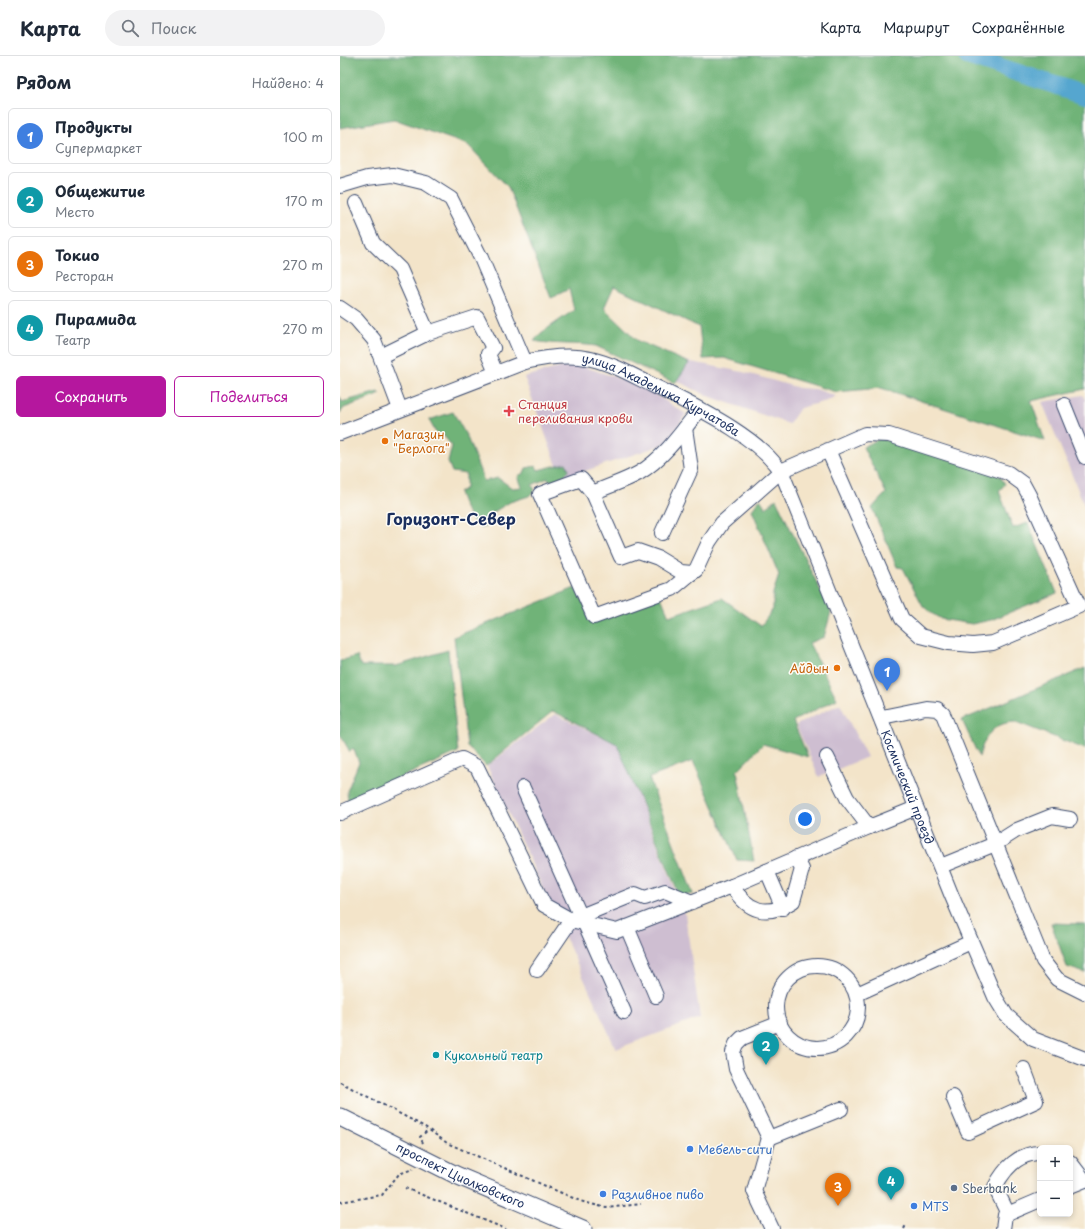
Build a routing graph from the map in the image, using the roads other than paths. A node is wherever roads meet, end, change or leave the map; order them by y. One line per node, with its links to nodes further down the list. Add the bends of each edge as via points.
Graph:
1 (340, 186): 6 (street, via 367,178 394,175 426,183 450,199 481,258)
2 (356, 203): 4 (street, via 373,243 400,269)
3 (340, 308): 5 (street, via 356,319 374,340)
4 (428, 333): 5 (street); 7 (street, via 477,317 493,348 488,354)
5 (380, 356): 9 (street)
6 (525, 362): 7 (street, улица Академика Курчатова); 10 (street, улица Академика Курчатова, via 565,356 597,360)
7 (496, 373): 9 (street, улица Академика Курчатова)
8 (1064, 405): 14 (street)
9 (400, 409): 12 (street, улица Академика Курчатова)
10 (699, 410): 11 (street); 15 (street, улица Академика Курчатова, via 750,442)
11 (685, 428): 16 (street, via 645,469); 17 (street, via 691,468)
12 (340, 433)
13 (828, 450): 13 (street, via 865,434 883,434 1008,473 1022,484 1029,495 1079,606 993,643 973,646 921,636 902,619); 15 (street)
14 (1085, 457)
15 (781, 472): 18 (street, via 722,523 709,542 696,570); 19 (street, Космический проезд)
16 (593, 493): 18 (street, via 620,557 638,551); 18 (street, via 581,479 540,494 594,617 672,589)
17 (662, 533)
18 (690, 574)
19 (882, 717): 22 (street, Космический проезд); 26 (street, via 926,708 937,708 943,714)
20 (827, 757): 25 (street, via 847,798)
21 (523, 788): 33 (street)
22 (916, 808): 25 (street); 28 (street, Космический проезд)
23 (340, 813): 33 (street, via 462,759 477,767 544,905)
24 (1070, 819): 26 (street, via 1052,816 1017,830)
25 (869, 827): 27 (street)
26 (995, 844): 28 (street); 37 (street, via 1042,961 1057,978)
27 (796, 858): 29 (street); 32 (street, via 802,869 799,884 794,901)
28 (940, 866): 35 (street, Космический проезд)
29 (767, 871): 30 (street); 32 (street)
30 (732, 886): 31 (street); 32 (street, via 740,899 756,909 768,911)
31 (692, 902): 33 (street, via 665,891 645,898 635,894); 34 (street)
32 (783, 908)
33 (579, 920): 34 (street, via 617,931); 36 (street); 40 (street)
34 (627, 927): 39 (street)
35 (971, 942): 38 (street); 42 (street, Космический проезд, via 995,997 1015,1025 1033,1039)
36 (537, 970)
37 (1085, 993)
38 (857, 994): 41 (street, via 859,1008 856,1022 849,1033 838,1042 825,1047 811,1047 798,1043 787,1035); 41 (street, via 851,982 835,970 816,965 803,968 782,984 776,1010)
39 (656, 996)
40 (624, 1012)
41 (780, 1023): 47 (street, via 742,1038 733,1052 735,1066)
42 (1085, 1059)
43 (1024, 1069): 44 (street, via 1036,1101 968,1132)
44 (953, 1097)
45 (840, 1109): 47 (street)
46 (340, 1117): 54 (main road, проспект Циолковского, via 456,1175)
47 (769, 1138): 55 (street, via 754,1192)
48 (1037, 1154): 53 (street, via 1022,1157 1000,1176 995,1187)
49 (1073, 1166): 50 (street)
50 (1084, 1180): 51 (street)
51 (1073, 1185)
52 (1037, 1201): 53 (street)
53 (1008, 1214): 56 (street, via 1005,1215)
54 (583, 1229)
55 (772, 1229)
56 (1003, 1229)

